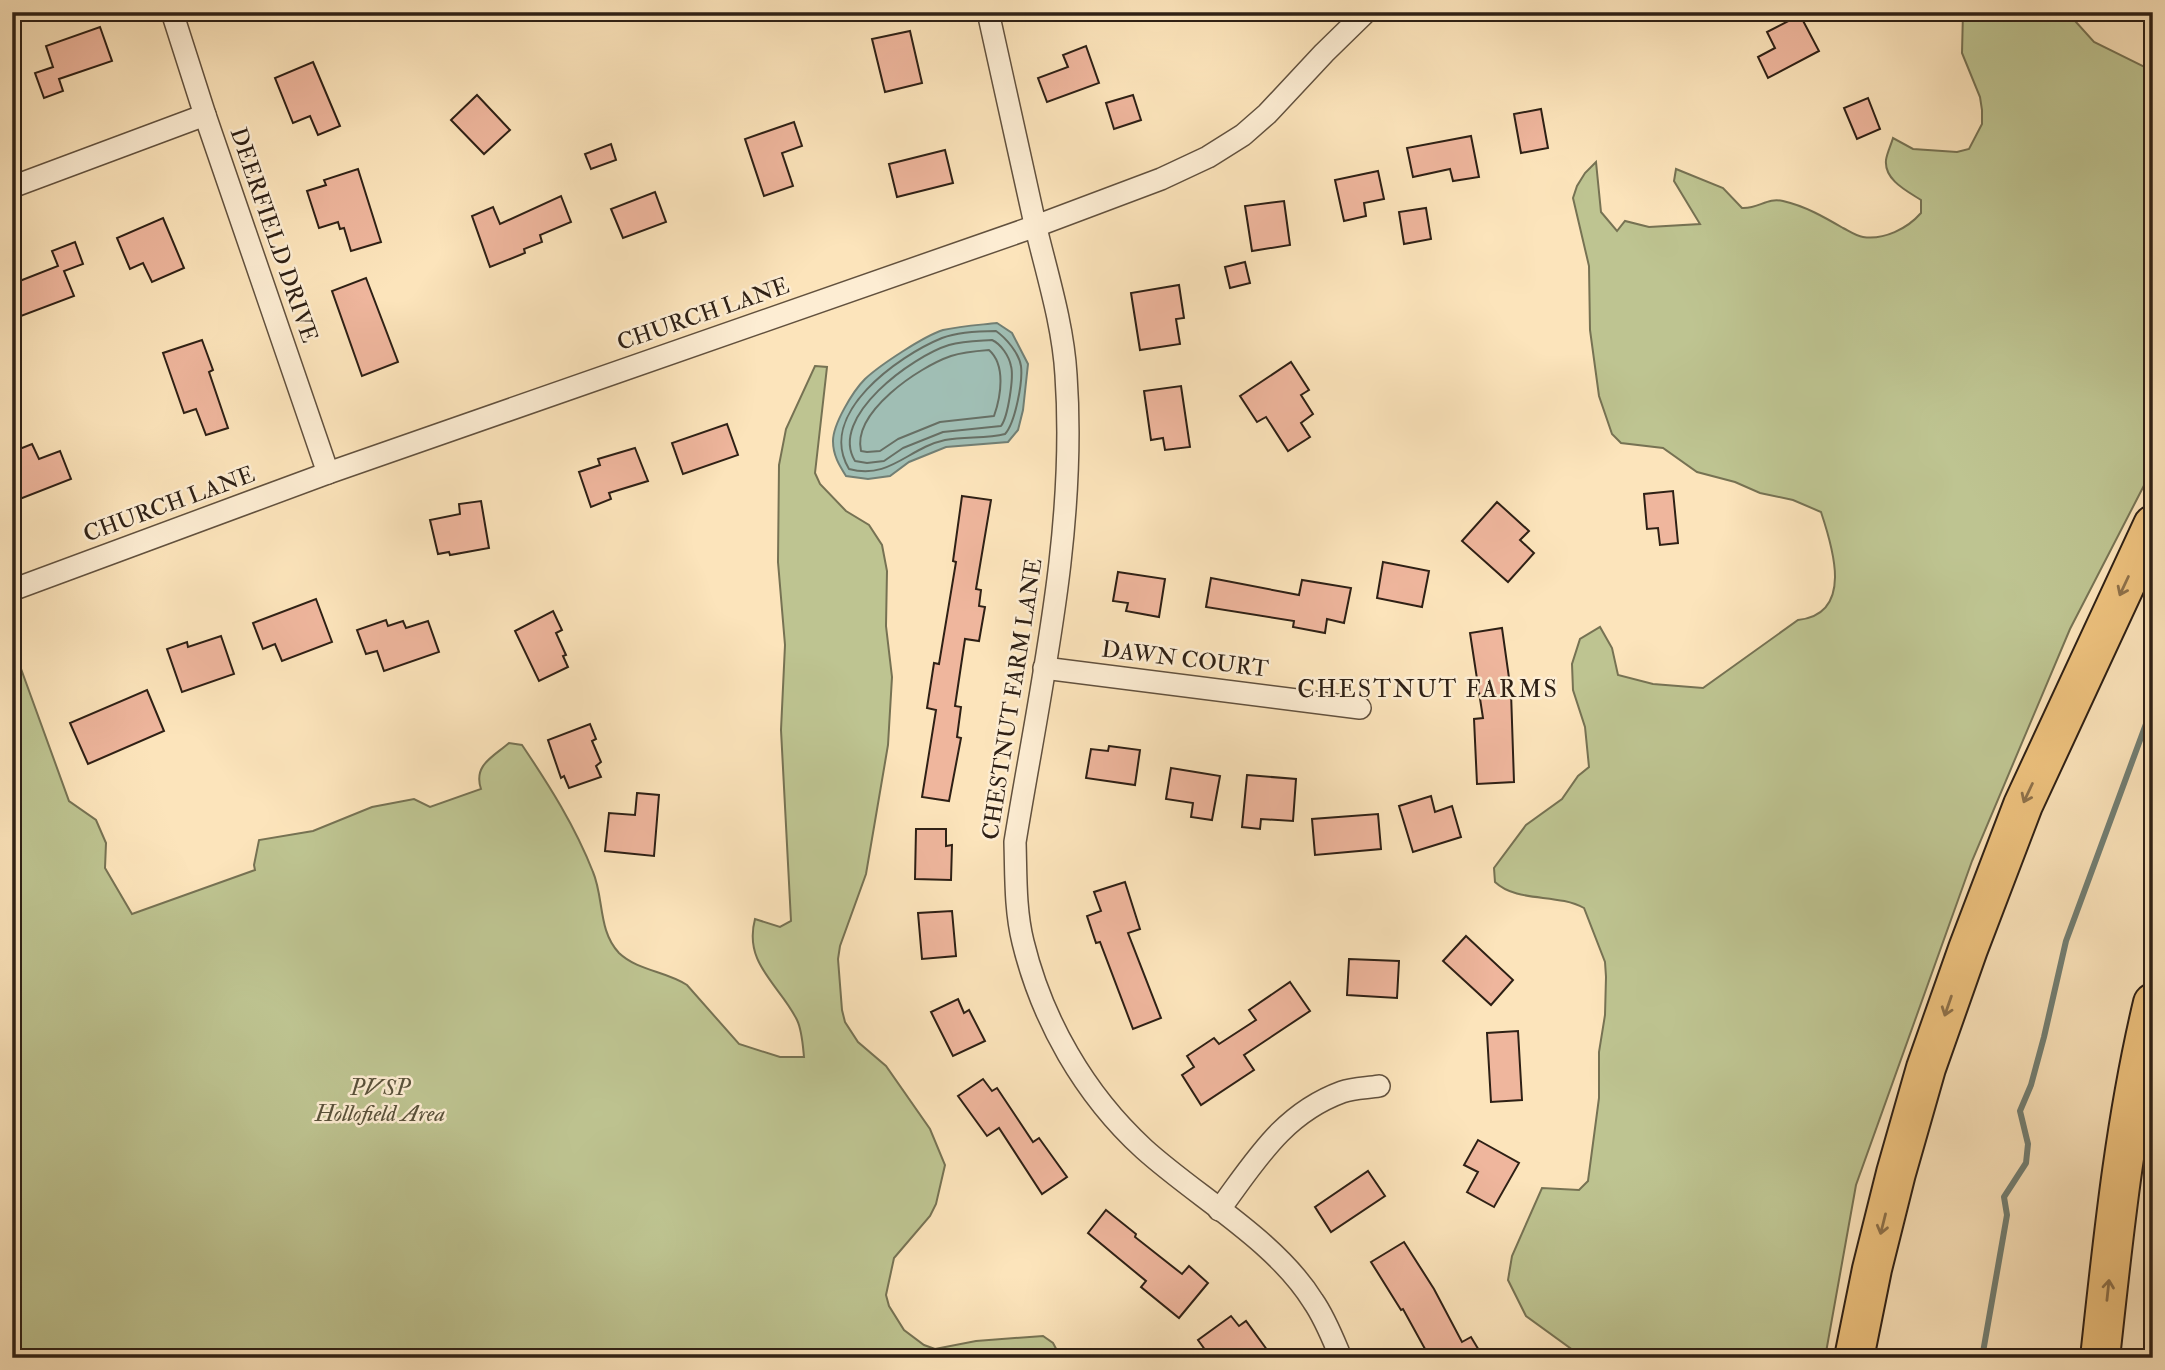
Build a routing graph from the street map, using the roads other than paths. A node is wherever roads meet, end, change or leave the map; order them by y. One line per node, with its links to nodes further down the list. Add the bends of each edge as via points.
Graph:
1 (172, 12): 4 (street, DEERFIELD DRIVE)
2 (988, 12): 6 (street, CHESTNUT FARM LANE)
3 (1366, 12): 6 (street, CHURCH LANE, via 1243,135 1161,179)
4 (205, 115): 5 (street); 7 (street, DEERFIELD DRIVE)
5 (12, 187)
6 (1036, 226): 7 (street, CHURCH LANE); 10 (street, CHESTNUT FARM LANE, via 1066,371 1069,431 1062,550)
7 (328, 473): 9 (street, CHURCH LANE)
8 (2153, 525): 16 (highway, one-way to 16, via 2023,805 1968,949 1926,1068 1896,1173)
9 (12, 590)
10 (1044, 668): 11 (street, DAWN COURT); 14 (street, CHESTNUT FARM LANE, via 1015,842 1022,940 1037,992 1076,1067 1110,1113 1144,1149)
11 (1360, 708)
12 (2153, 1003): 17 (highway, one-way to 12, via 2127,1133)
13 (1379, 1086): 14 (street, via 1345,1091 1292,1119)
14 (1219, 1210): 15 (street, CHESTNUT FARM LANE, via 1289,1270 1313,1300)
15 (1341, 1358)
16 (1854, 1358)
17 (2100, 1358)

